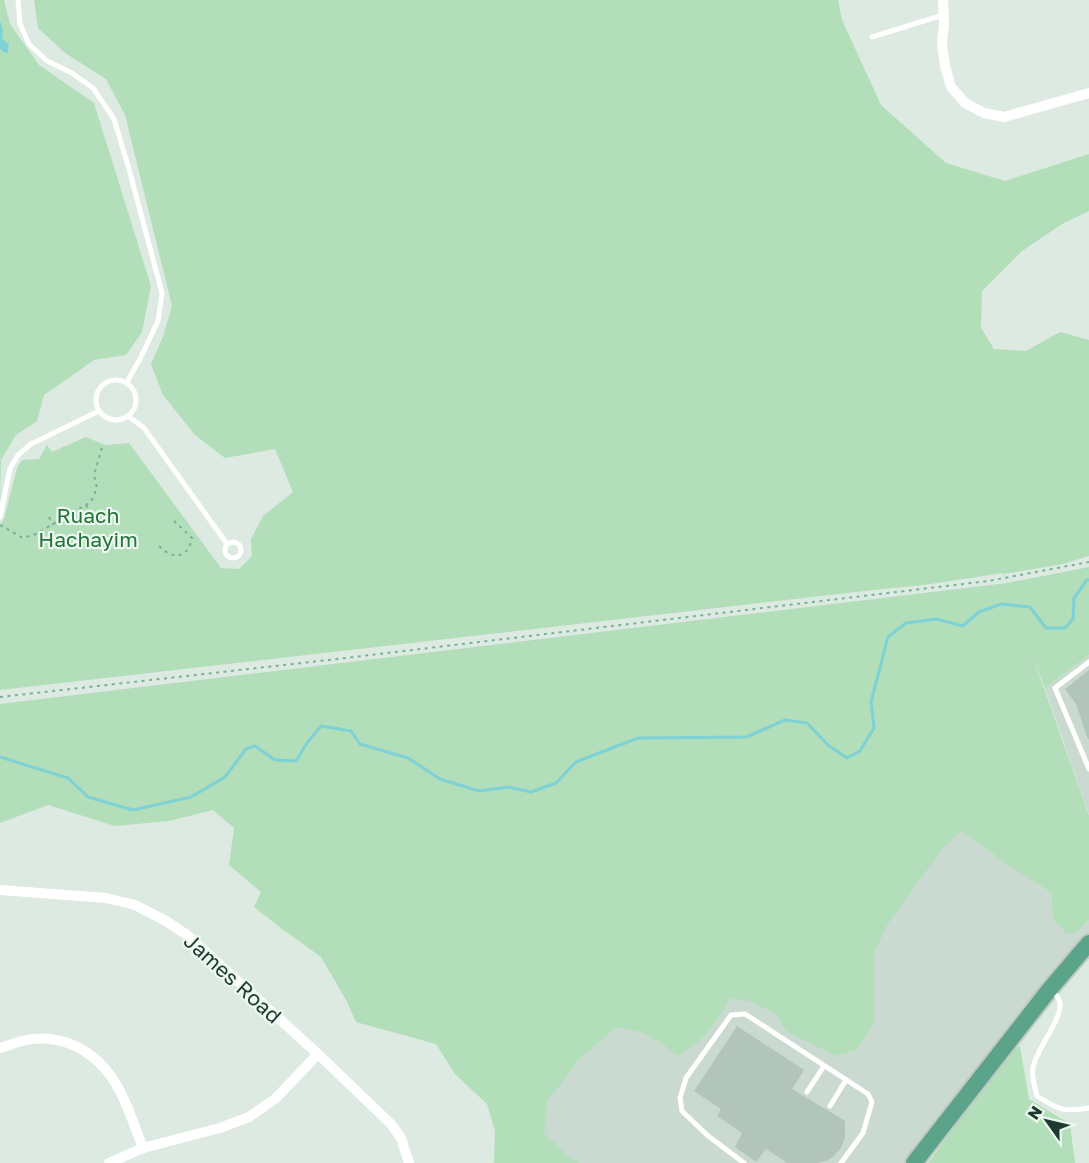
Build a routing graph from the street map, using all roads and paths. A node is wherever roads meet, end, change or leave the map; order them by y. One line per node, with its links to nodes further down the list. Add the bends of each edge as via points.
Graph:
1 (18, 0): 6 (lane, via 20,24 29,44 47,61 93,88 114,119 129,169 162,293 158,321)
2 (943, 0): 3 (street)
3 (944, 15): 4 (lane); 5 (street, via 945,66 951,87 965,103 1004,117)
4 (872, 37)
5 (1089, 93)
6 (127, 382): 7 (lane, via 113,379 101,386 96,398); 8 (lane, via 136,399)
7 (99, 411): 8 (lane, via 110,419); 11 (lane, via 31,444 18,455 10,469)
8 (128, 416): 17 (lane, via 144,428)
9 (103, 444): 10 (path, via 94,475 97,488)
10 (86, 505): 13 (path); 16 (path)
11 (0, 517)
12 (49, 518): 16 (path)
13 (94, 518)
14 (174, 521): 18 (path, via 192,538 190,547 174,556)
15 (0, 525): 16 (path, via 23,538)
16 (53, 525)
17 (227, 544)
18 (159, 546)
19 (1089, 562): 21 (path, via 988,581)
20 (1089, 662): 22 (lane, via 1055,688)
21 (0, 697)
22 (1089, 769)
23 (0, 890): 27 (street, James Road, via 106,898 149,911 187,935)
24 (1089, 943): 25 (main road)
25 (1049, 990): 32 (lane, via 1060,1002 1032,1070 1037,1096 1054,1107 1071,1111); 38 (main road)
26 (0, 1048): 33 (street, via 46,1038 81,1048 104,1066 115,1082)
27 (318, 1054): 33 (street, via 275,1099 249,1117); 35 (street, James Road, via 391,1124 401,1138)
28 (824, 1066): 29 (lane); 30 (lane); 36 (lane, via 744,1014 731,1015 686,1078 680,1098 682,1112)
29 (846, 1080): 31 (lane); 37 (lane, via 868,1094 872,1102 863,1133)
30 (807, 1092)
31 (830, 1106)
32 (1089, 1108)
33 (143, 1148): 34 (street)
34 (109, 1163)
35 (409, 1163)
36 (744, 1163)
37 (841, 1163)
38 (914, 1163)

